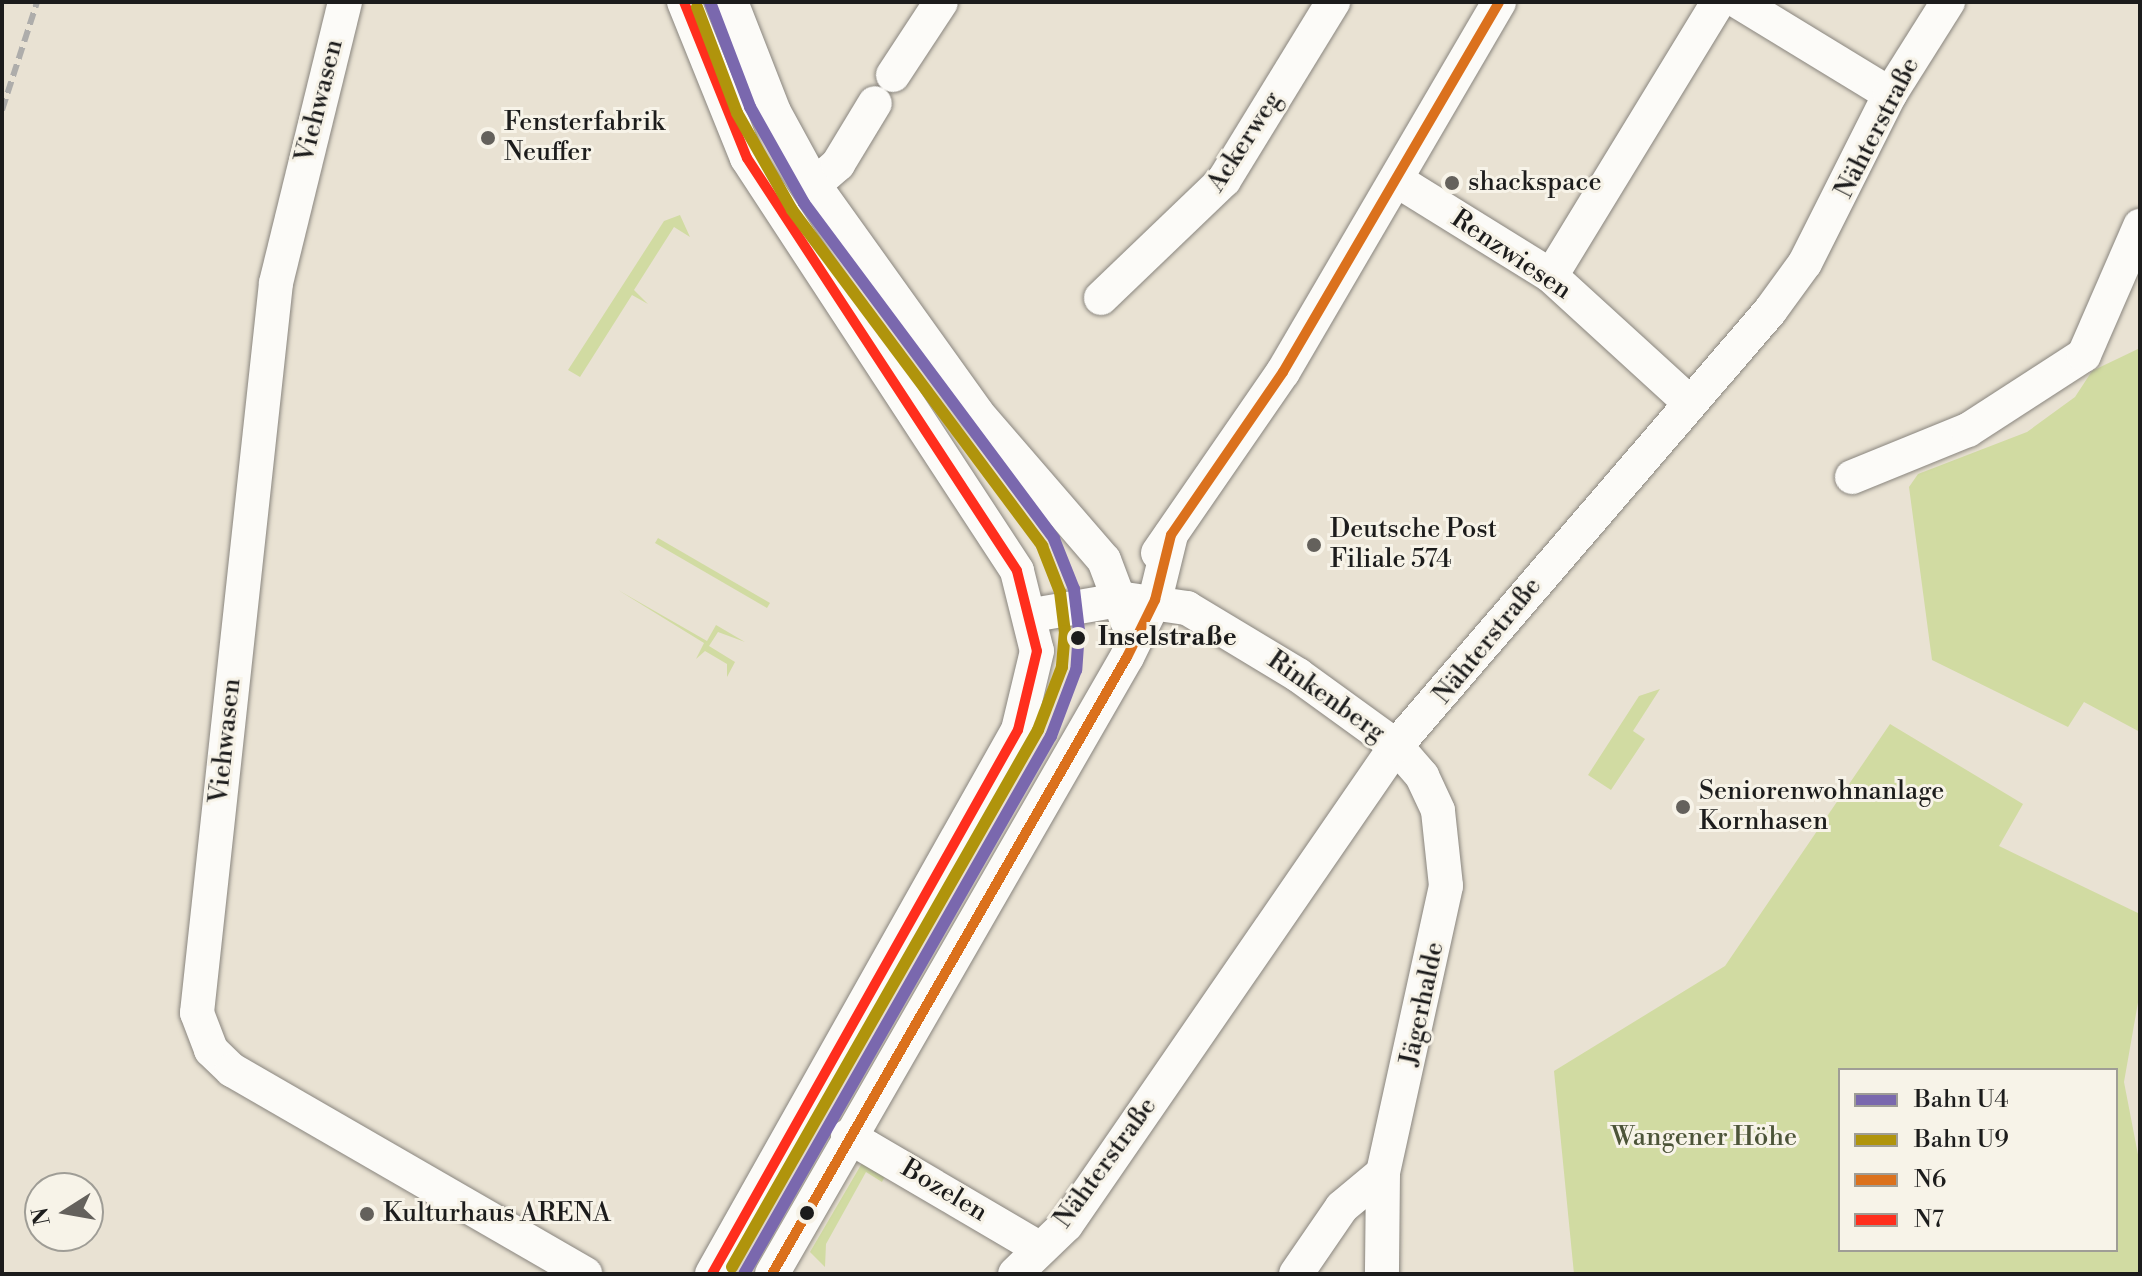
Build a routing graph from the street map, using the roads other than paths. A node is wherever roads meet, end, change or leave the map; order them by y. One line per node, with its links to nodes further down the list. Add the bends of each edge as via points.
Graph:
1 (345, 2): 24 (street, Viehwasen, via 276,283 197,1013 204,1038 232,1070)
2 (684, 2): 19 (street, via 747,158 1017,571)
3 (731, 2): 12 (street, via 774,112)
4 (941, 2): 12 (street, via 838,164)
5 (1333, 2): 15 (street, Ackerweg, via 1224,180)
6 (1499, 2): 11 (street)
7 (1718, 2): 14 (street)
8 (1739, 2): 10 (street)
9 (1948, 2): 10 (street, Nähterstraße)
10 (1890, 94): 16 (street, Nähterstraße, via 1805,263)
11 (1398, 181): 14 (street, Renzwiesen); 18 (street, via 1283,372 1171,535)
12 (814, 185): 18 (street, via 901,314)
13 (2140, 226): 17 (street, via 2084,355 1968,430)
14 (1551, 276): 16 (street, Renzwiesen)
15 (1101, 298)
16 (1689, 402): 20 (street, Nähterstraße)
17 (1852, 477)
18 (1140, 600): 19 (street); 20 (street, Rinkenberg, via 1187,608); 21 (street, via 1127,657)
19 (1033, 615): 25 (street, via 1034,686 1018,730)
20 (1396, 746): 22 (street, Jägerhalde, via 1438,811 1446,886); 23 (street, Nähterstraße, via 1066,1225)
21 (848, 1136): 23 (street, Bozelen); 26 (street)
22 (1383, 1173): 28 (street, via 1342,1207); 29 (street, Jägerhalde)
23 (1039, 1248): 27 (street, Nähterstraße)
24 (585, 1274)
25 (712, 1274)
26 (772, 1274)
27 (1015, 1274)
28 (1296, 1274)
29 (1382, 1274)

